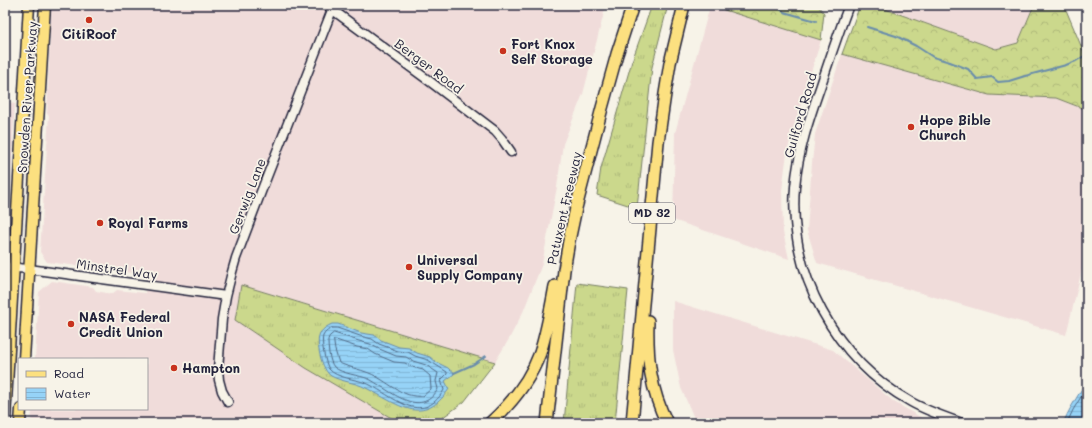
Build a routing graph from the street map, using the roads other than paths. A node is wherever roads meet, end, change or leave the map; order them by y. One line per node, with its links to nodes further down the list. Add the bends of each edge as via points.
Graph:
1 (29, 5): 10 (main road, Snowden River Parkway)
2 (46, 5): 11 (main road, Snowden River Parkway)
3 (633, 5): 8 (highway, Patuxent Freeway, via 604,100)
4 (684, 5): 9 (highway, MD 32, via 664,94)
5 (849, 5): 23 (street, Guilford Road, via 814,104 800,154 794,208 800,253 820,309 858,361 887,387 912,403)
6 (331, 7): 7 (street, Berger Road, via 495,131); 12 (street, Gerwig Lane, via 236,258)
7 (511, 152)
8 (576, 208): 19 (highway, via 540,353 518,392); 20 (highway, Patuxent Freeway, via 564,270)
9 (652, 213): 21 (highway, MD 32); 22 (highway, via 648,353 655,393)
10 (9, 267): 11 (street, Minstrel Way); 14 (main road, Snowden River Parkway)
11 (29, 268): 12 (street, Minstrel Way); 13 (main road, Snowden River Parkway)
12 (226, 296): 15 (street, Gerwig Lane, via 218,369 222,391)
13 (24, 358)
14 (6, 396): 17 (main road, Snowden River Parkway)
15 (228, 402)
16 (21, 410): 18 (main road)
17 (5, 419)
18 (20, 423)
19 (490, 423)
20 (547, 423)
21 (632, 423)
22 (667, 423)
23 (962, 423)

